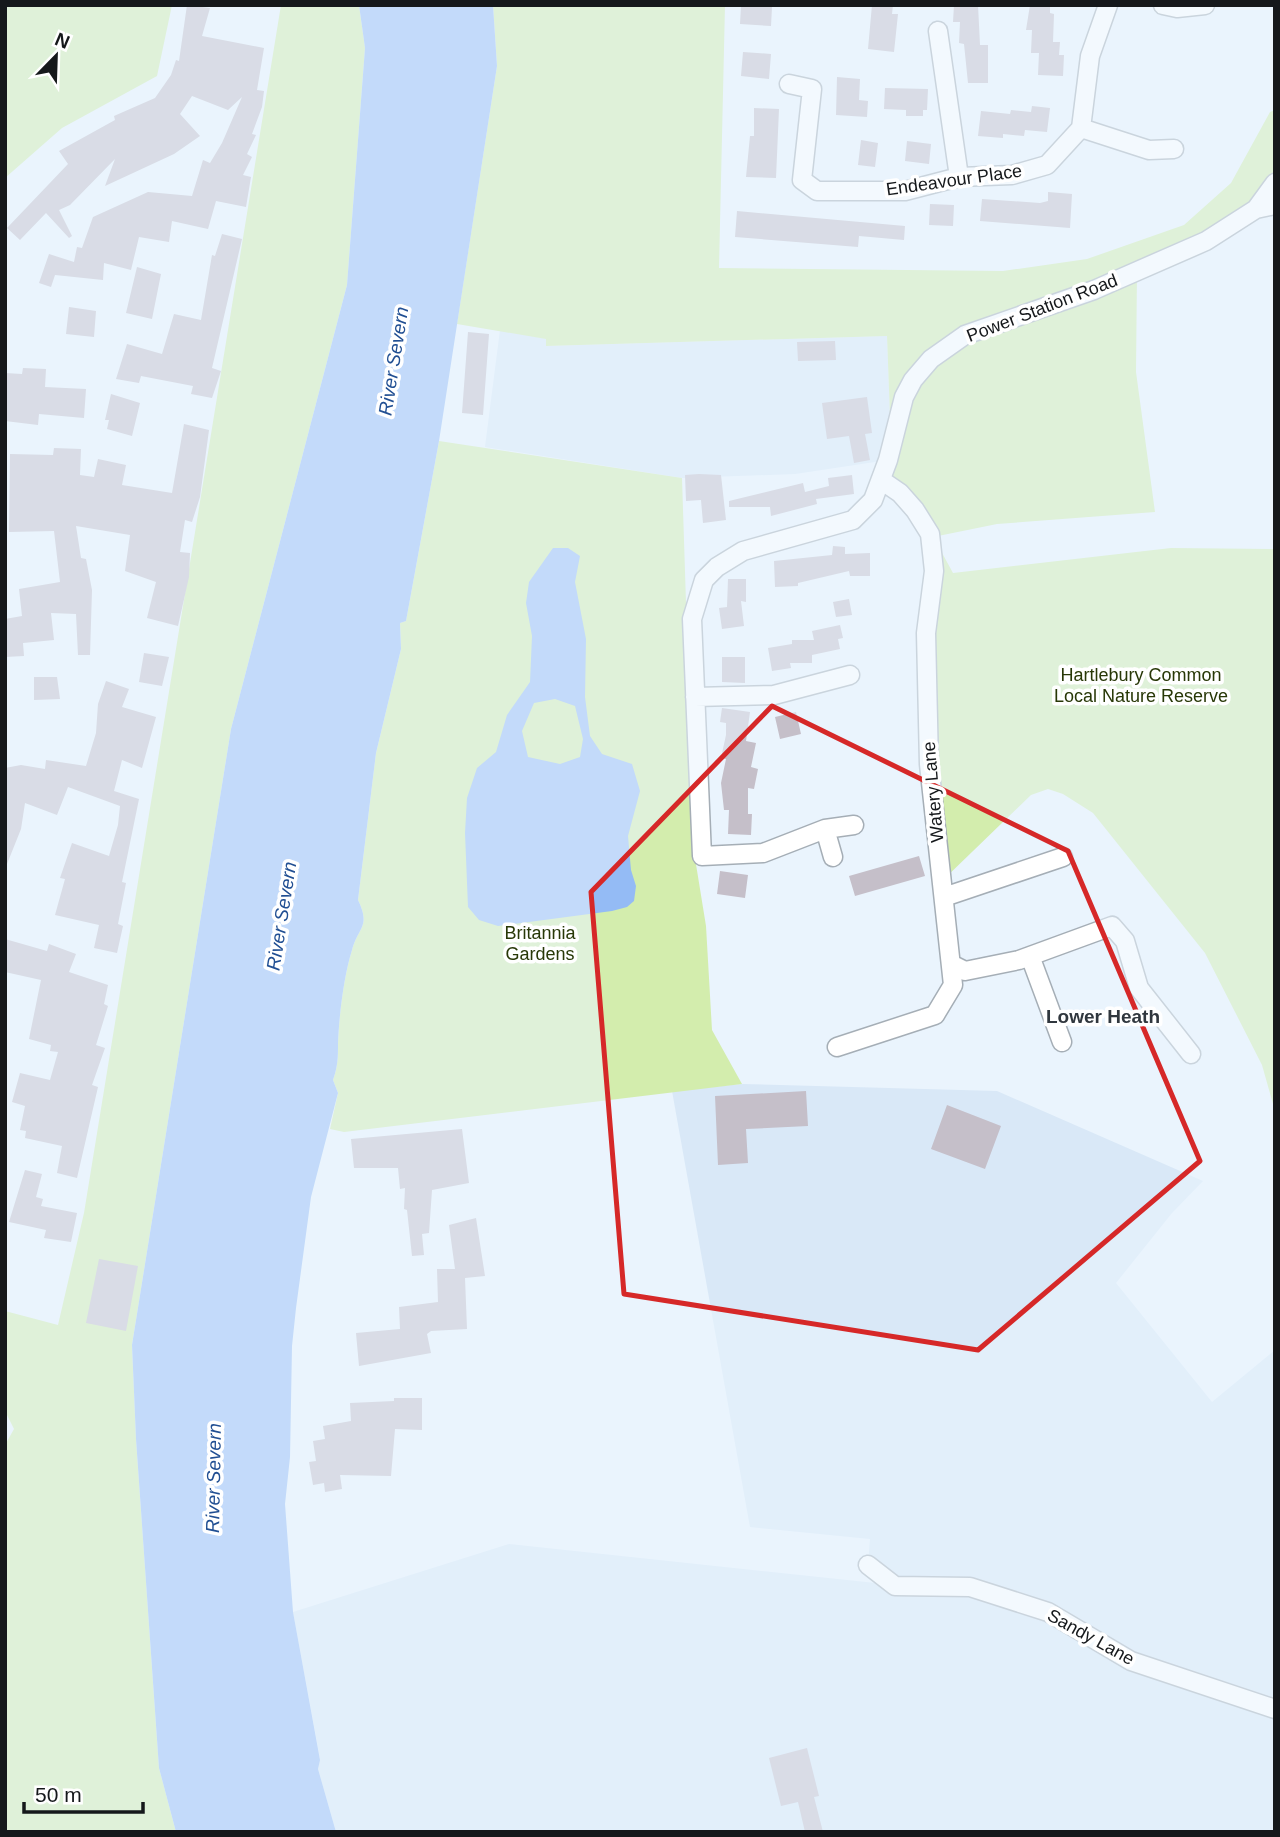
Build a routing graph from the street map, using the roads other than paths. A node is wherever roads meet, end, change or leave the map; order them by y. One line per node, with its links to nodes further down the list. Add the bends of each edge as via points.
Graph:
1 (1108, 5): 6 (street, via 1090,56)
2 (1163, 5): 3 (street)
3 (1205, 5)
4 (938, 31): 8 (street)
5 (789, 84): 8 (street, Endeavour Place, via 812,89 802,180 817,191 905,191)
6 (1081, 128): 7 (street, via 1149,150); 8 (street, Endeavour Place, via 1047,165 1012,175)
7 (1174, 149)
8 (959, 177)
9 (1275, 183): 11 (street)
10 (1275, 205): 11 (street, Power Station Road)
11 (1256, 209): 12 (street, Power Station Road, via 1206,242 1094,290 965,335 931,359 913,380 897,418)
12 (881, 480): 14 (street, via 873,500 853,520 743,551 704,580 692,619); 19 (street, Watery Lane, via 900,493 930,534 934,571 926,633 929,764)
13 (850, 675): 14 (street, via 774,695)
14 (695, 697): 16 (street, via 702,856 763,852)
15 (854, 825): 16 (street)
16 (825, 829): 18 (street)
17 (1063, 857): 19 (street)
18 (833, 858)
19 (944, 897): 21 (street, Watery Lane)
20 (1030, 956): 21 (street, via 965,971); 22 (street); 24 (street, via 1112,926 1125,941 1139,988)
21 (953, 965): 23 (street, Watery Lane, via 953,985 935,1015)
22 (1062, 1042)
23 (837, 1047)
24 (1191, 1054)
25 (868, 1564): 26 (street, Sandy Lane, via 895,1586 970,1587 1048,1612 1131,1661)
26 (1275, 1709)

